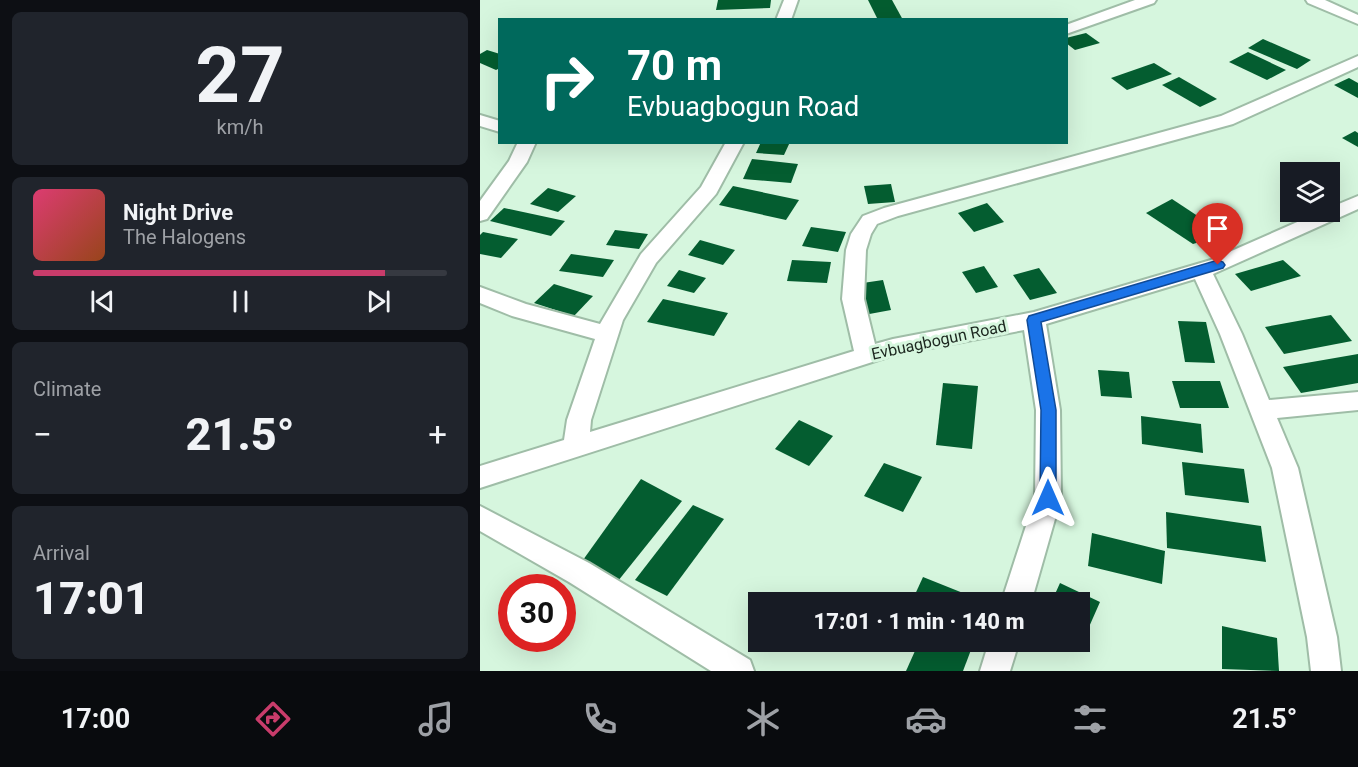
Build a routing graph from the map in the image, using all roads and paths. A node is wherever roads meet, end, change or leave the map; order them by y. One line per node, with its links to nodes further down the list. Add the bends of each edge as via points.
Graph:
1 (791, 0): 4 (street)
2 (1149, 0): 6 (street)
3 (1313, 0): 5 (street)
4 (784, 18)
5 (1358, 20)
6 (1068, 29)
7 (1358, 61): 18 (street, via 1227,120 870,220 856,250 853,299)
8 (480, 120): 9 (street)
9 (498, 126)
10 (526, 144): 13 (street, via 518,162)
11 (734, 144): 17 (street, via 709,190 648,259)
12 (1358, 202): 14 (street, Evbuagbogun Road)
13 (480, 215)
14 (1200, 270): 16 (street, Evbuagbogun Road); 20 (street)
15 (480, 295): 17 (street)
16 (1034, 320): 18 (street, Evbuagbogun Road); 24 (street, via 1048,410 1048,498)
17 (607, 333): 21 (street, via 579,420)
18 (866, 355): 21 (street, Evbuagbogun Road)
19 (1358, 401): 20 (street)
20 (1261, 410): 28 (street, via 1285,468)
21 (576, 447): 22 (street, Evbuagbogun Road)
22 (480, 477)
23 (480, 518): 26 (street, via 560,561)
24 (1019, 592)
25 (1001, 652): 27 (street)
26 (739, 671)
27 (995, 671)
28 (1326, 671)

